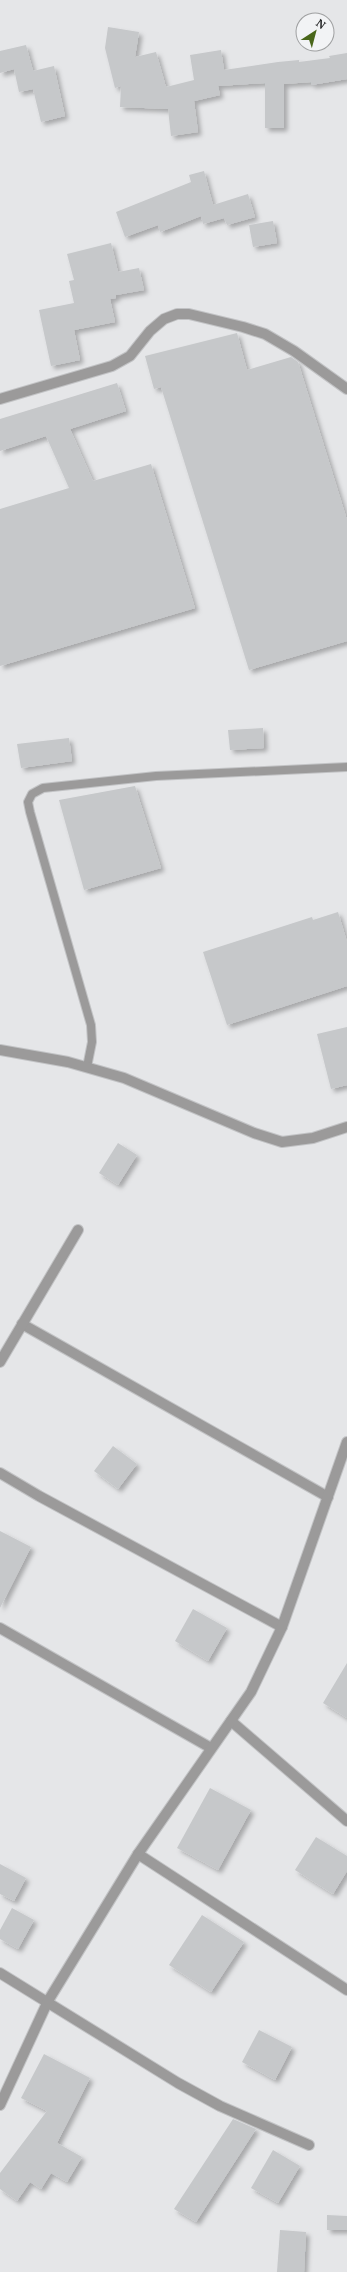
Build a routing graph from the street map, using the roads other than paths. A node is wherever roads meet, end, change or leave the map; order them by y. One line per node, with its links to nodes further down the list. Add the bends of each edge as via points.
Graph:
1 (347, 389): 2 (street, via 294,351 265,334 220,321 177,314 164,319 150,331 130,356 112,366)
2 (0, 399)
3 (347, 767): 5 (lane, via 156,776 43,788 32,794 28,802 30,812 90,1025 92,1042)
4 (0, 1050): 5 (street)
5 (87, 1068): 6 (street, via 124,1078 254,1133 282,1142 313,1138)
6 (347, 1127)
7 (78, 1230): 8 (street)
8 (22, 1324): 9 (street); 12 (street)
9 (0, 1362)
10 (347, 1442): 12 (street)
11 (0, 1473): 13 (street)
12 (328, 1497): 13 (street)
13 (282, 1627): 15 (street, via 251,1692)
14 (0, 1628): 16 (street)
15 (231, 1721): 16 (street); 17 (street)
16 (212, 1748): 18 (street)
17 (347, 1821)
18 (138, 1854): 20 (street); 21 (street)
19 (0, 1973): 21 (street)
20 (347, 1990)
21 (48, 2001): 22 (street); 23 (street, via 178,2083 220,2106)
22 (0, 2105)
23 (309, 2145)

